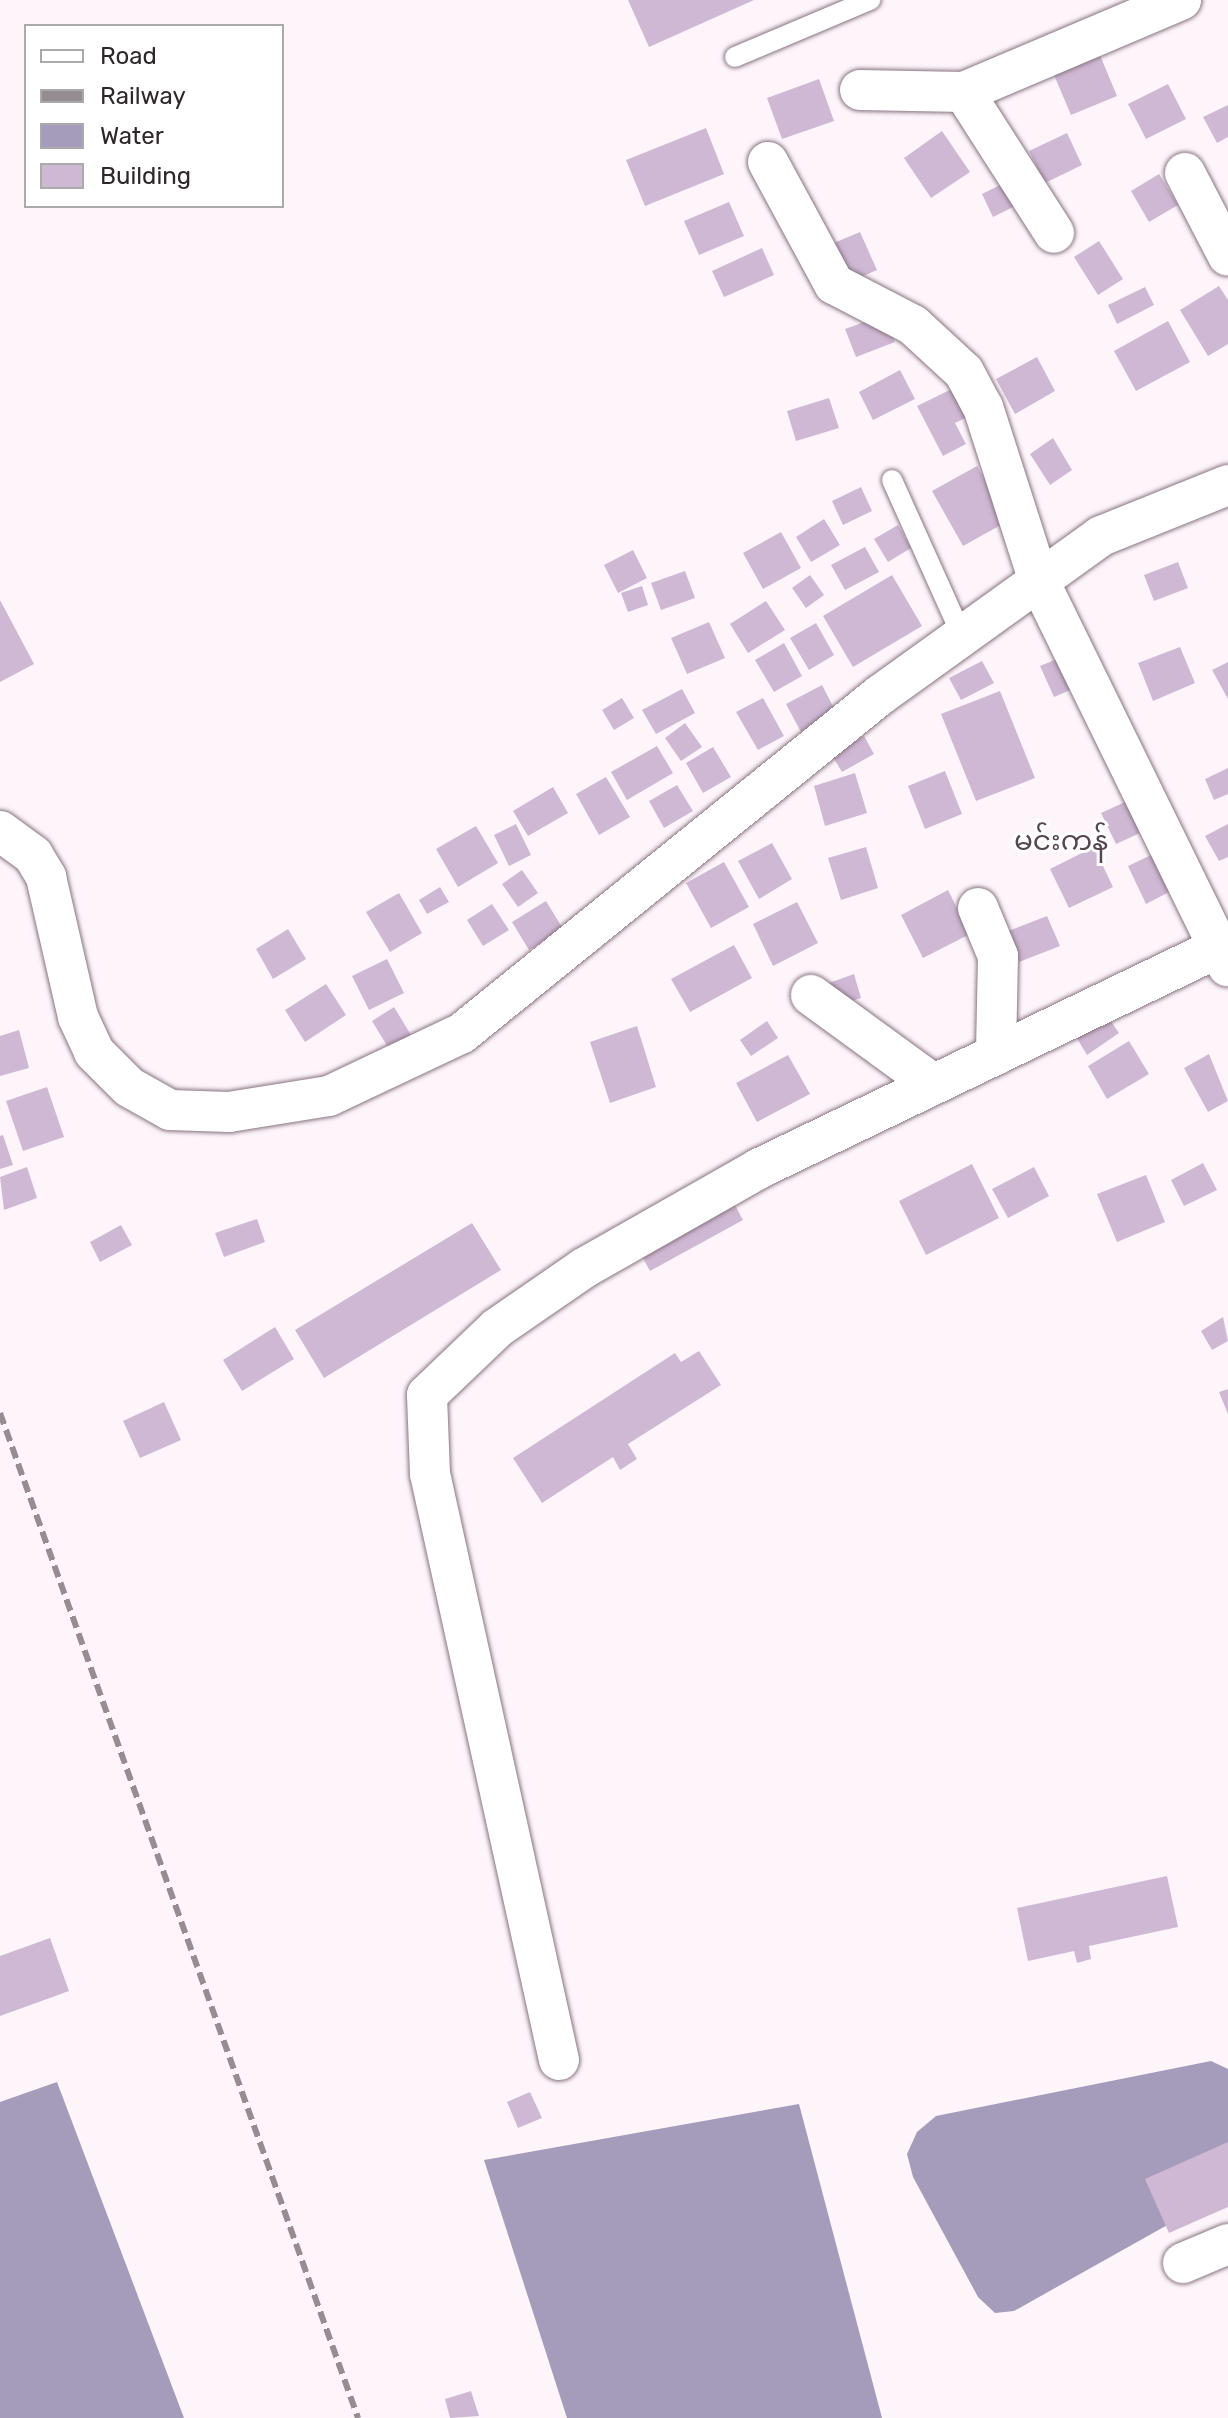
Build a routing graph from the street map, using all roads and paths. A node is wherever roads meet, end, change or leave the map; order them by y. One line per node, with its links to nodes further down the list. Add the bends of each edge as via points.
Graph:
1 (870, 0): 3 (lane)
2 (1181, 0): 5 (street)
3 (735, 57)
4 (860, 90): 5 (street)
5 (964, 92): 8 (street)
6 (768, 162): 12 (street, via 834,284 913,325 964,372 983,407)
7 (1185, 173): 9 (street)
8 (1054, 233)
9 (1228, 256)
10 (892, 480): 13 (lane)
11 (1228, 485): 12 (street, via 1139,515)
12 (1039, 581): 13 (street); 16 (street)
13 (962, 636): 14 (street, via 736,806 563,958 462,1033 329,1096 215,1112 170,1110 129,1087 94,1052 78,1017 46,877 33,855)
14 (0, 831)
15 (978, 908): 18 (street, via 998,956)
16 (1224, 951): 18 (street)
17 (811, 995): 19 (street)
18 (996, 1055): 19 (street)
19 (933, 1084): 20 (street, via 758,1169 584,1268 497,1328 427,1395 430,1474)
20 (559, 2060)
21 (1228, 2244): 22 (street)
22 (1183, 2263)

